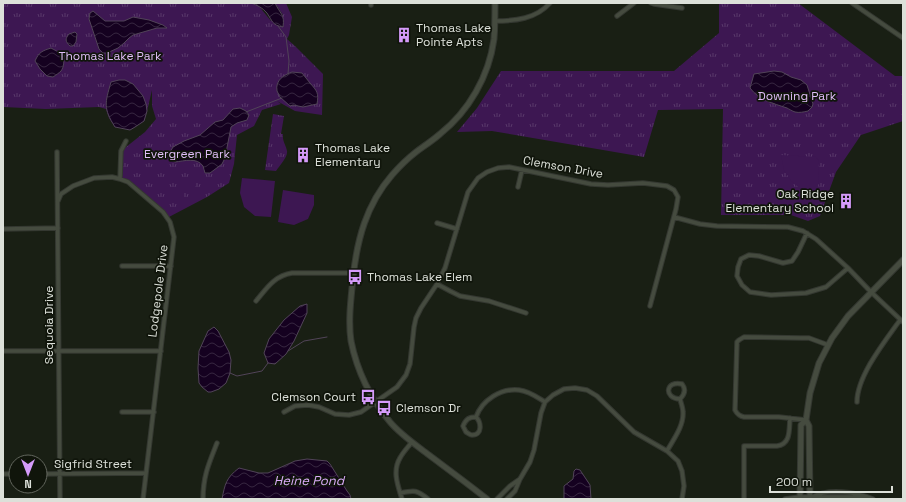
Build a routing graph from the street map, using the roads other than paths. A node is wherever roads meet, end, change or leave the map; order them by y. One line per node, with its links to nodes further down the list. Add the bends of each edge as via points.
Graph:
1 (495, 3): 8 (street)
2 (550, 3): 8 (street, via 523,19)
3 (634, 3): 7 (street)
4 (651, 3): 6 (street)
5 (852, 3): 9 (street)
6 (682, 8)
7 (617, 16)
8 (495, 21): 26 (street, via 490,58 484,75 466,107 453,123 414,153 391,176 371,206 357,248)
9 (903, 38)
10 (126, 141): 13 (street, via 121,151)
11 (58, 152): 15 (street, Sequoia Drive)
12 (522, 170): 14 (street); 16 (street, Clemson Drive, via 591,184 643,183 667,186 674,190 678,197); 20 (street, Clemson Drive, via 498,168 478,178 468,192)
13 (120, 179): 15 (street, Lodgepole Drive, via 94,178 73,186 61,194); 24 (street, Lodgepole Drive, via 128,182 170,222 174,237)
14 (518, 187)
15 (58, 201): 18 (street, Sequoia Drive)
16 (674, 217): 21 (street, via 700,224 788,227); 30 (street)
17 (437, 223): 20 (street)
18 (58, 228): 19 (street); 34 (street, Sequoia Drive)
19 (3, 229)
20 (457, 229): 27 (street, Clemson Drive, via 445,268)
21 (807, 233): 25 (street); 25 (street, via 792,261 784,262 749,254 741,259 737,276 742,285 750,292 771,295 806,293 826,287)
22 (903, 260): 28 (street)
23 (122, 266): 24 (street)
24 (171, 266): 35 (street, Lodgepole Drive)
25 (848, 268): 28 (street)
26 (354, 273): 29 (street, via 285,274 272,281); 38 (street, via 349,311 351,341 360,372)
27 (437, 284): 31 (street, via 460,296 489,301); 38 (street, Clemson Drive, via 416,318 410,364 406,375 397,387)
28 (871, 292): 32 (street); 33 (street, via 848,316)
29 (256, 301)
30 (650, 306)
31 (526, 313)
32 (901, 321): 40 (street, via 871,363 857,394)
33 (828, 345): 45 (street, via 809,338 744,337 737,342 735,410 738,415); 46 (street, via 819,363 810,393)
34 (59, 351): 35 (street); 36 (street); 51 (street, Sequoia Drive)
35 (161, 351): 42 (street, Lodgepole Drive)
36 (3, 352)
37 (680, 399): 37 (street, via 675,399 668,392 674,383 684,386 684,395); 49 (street, via 683,418)
38 (375, 402): 43 (street, via 361,412 348,415 335,414 308,405 295,406); 47 (street, via 391,423)
39 (545, 402): 44 (street, via 519,390 507,390 484,404); 49 (street, via 564,389 587,390 597,396 634,432); 53 (street, via 534,450)
40 (857, 402)
41 (122, 412): 42 (street)
42 (154, 412): 52 (street, Lodgepole Drive)
43 (284, 412)
44 (476, 417): 44 (street, via 481,428 478,433 472,435 466,432 463,426 466,420)
45 (790, 418): 46 (street); 66 (street, via 789,437 781,446 744,446)
46 (806, 420): 55 (street, via 801,425); 56 (street, via 809,426)
47 (412, 442): 54 (street, via 397,465 396,479); 62 (street)
48 (218, 443): 59 (street, via 206,471)
49 (667, 451): 65 (street, via 678,461 682,471)
50 (48, 474): 51 (street, Sigfrid Street)
51 (60, 474): 52 (street, Sigfrid Street); 57 (street, Sequoia Drive)
52 (146, 474): 58 (street, Lodgepole Drive)
53 (520, 479): 63 (street); 64 (street, via 515,491)
54 (400, 493): 60 (street); 61 (street, via 419,492)
55 (800, 498): 56 (street); 67 (street)
56 (810, 498): 68 (street, via 863,496)
57 (60, 499)
58 (143, 499)
59 (202, 499)
60 (402, 499)
61 (428, 499)
62 (487, 499)
63 (497, 499)
64 (507, 499)
65 (682, 499)
66 (744, 499)
67 (785, 499)
68 (873, 499)

